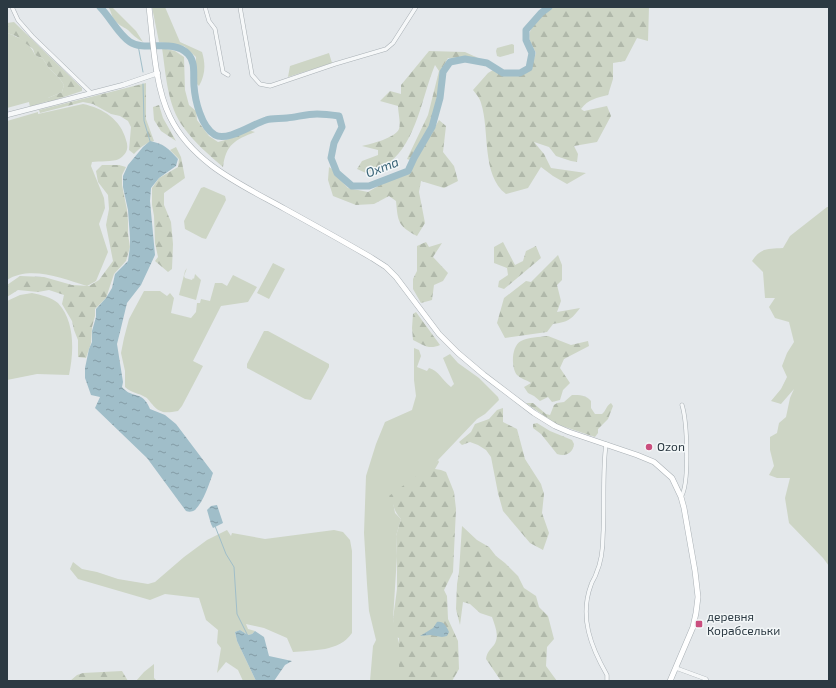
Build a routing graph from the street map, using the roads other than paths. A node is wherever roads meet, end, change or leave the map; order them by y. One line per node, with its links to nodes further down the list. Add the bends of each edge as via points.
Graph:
1 (12, 7): 8 (street, via 18,20 32,36)
2 (149, 7): 6 (main road)
3 (205, 7): 7 (street, via 209,21 215,29 223,72)
4 (240, 7): 5 (street, via 252,75 256,82 270,86 386,49)
5 (416, 7)
6 (158, 74): 8 (street); 11 (main road, via 170,116 179,132 201,157 233,180 372,258 396,277 439,334 484,375 555,426)
7 (228, 75)
8 (91, 93): 9 (street)
9 (7, 115)
10 (682, 405): 12 (street, via 687,463)
11 (606, 444): 12 (main road, via 654,462 672,478); 14 (street, via 604,537 599,565 591,583 586,608 590,641)
12 (681, 497): 13 (main road, via 698,597 693,627)
13 (676, 668): 15 (main road); 16 (street)
14 (607, 681)
15 (670, 681)
16 (707, 681)

